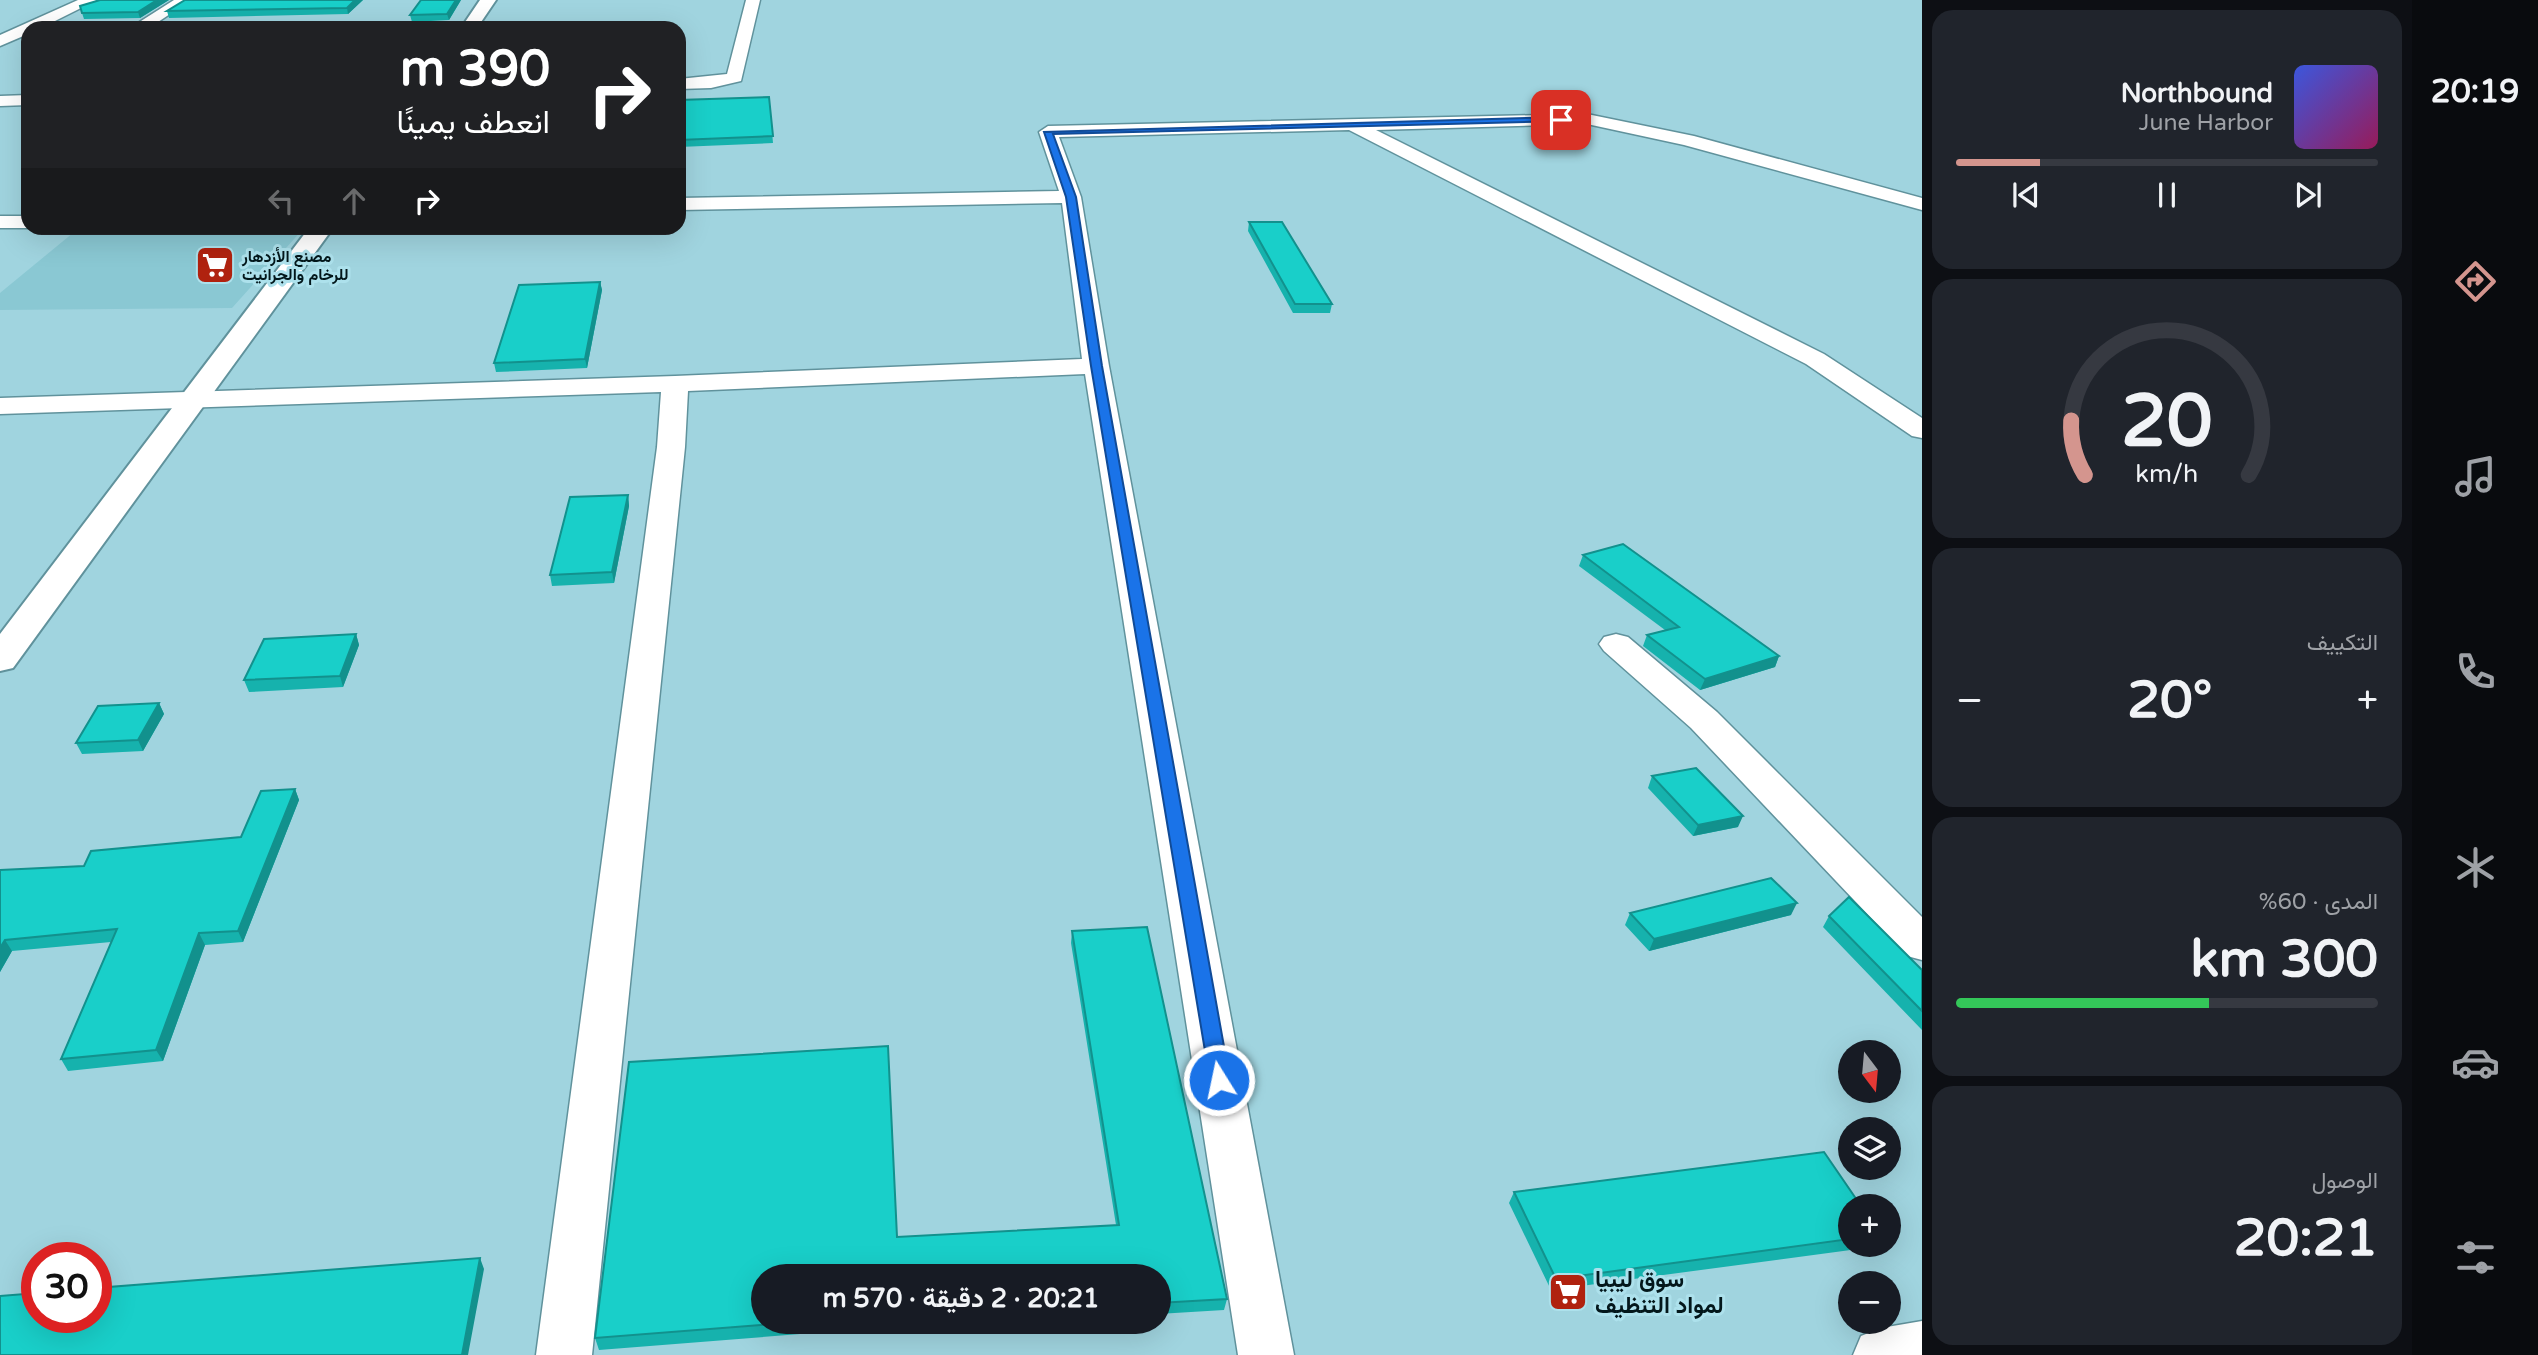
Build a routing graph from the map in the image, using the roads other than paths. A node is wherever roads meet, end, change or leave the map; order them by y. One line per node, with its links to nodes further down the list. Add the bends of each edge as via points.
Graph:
1 (89, 0): 5 (street)
2 (184, 0): 6 (street)
3 (488, 0): 7 (street)
4 (753, 0): 10 (street, via 735,77)
5 (42, 21)
6 (150, 21)
7 (474, 21)
8 (21, 31): 9 (street)
9 (0, 40)
10 (686, 84)
11 (21, 100): 12 (street)
12 (0, 101)
13 (1353, 125): 14 (street, via 1048,132); 16 (street, via 1606,121); 24 (street, via 1815,359)
14 (1071, 197): 15 (street); 20 (street)
15 (686, 204)
16 (1922, 204)
17 (0, 222): 18 (street)
18 (21, 222)
19 (317, 235): 22 (street)
20 (1096, 366): 21 (street); 30 (street)
21 (675, 384): 22 (street); 29 (street)
22 (193, 400): 23 (street); 26 (street)
23 (0, 406)
24 (1922, 430)
25 (1616, 644): 27 (street, via 1704,720)
26 (0, 660)
27 (1922, 943)
28 (1922, 1348): 31 (street)
29 (564, 1355)
30 (1266, 1355)
31 (1881, 1355)

